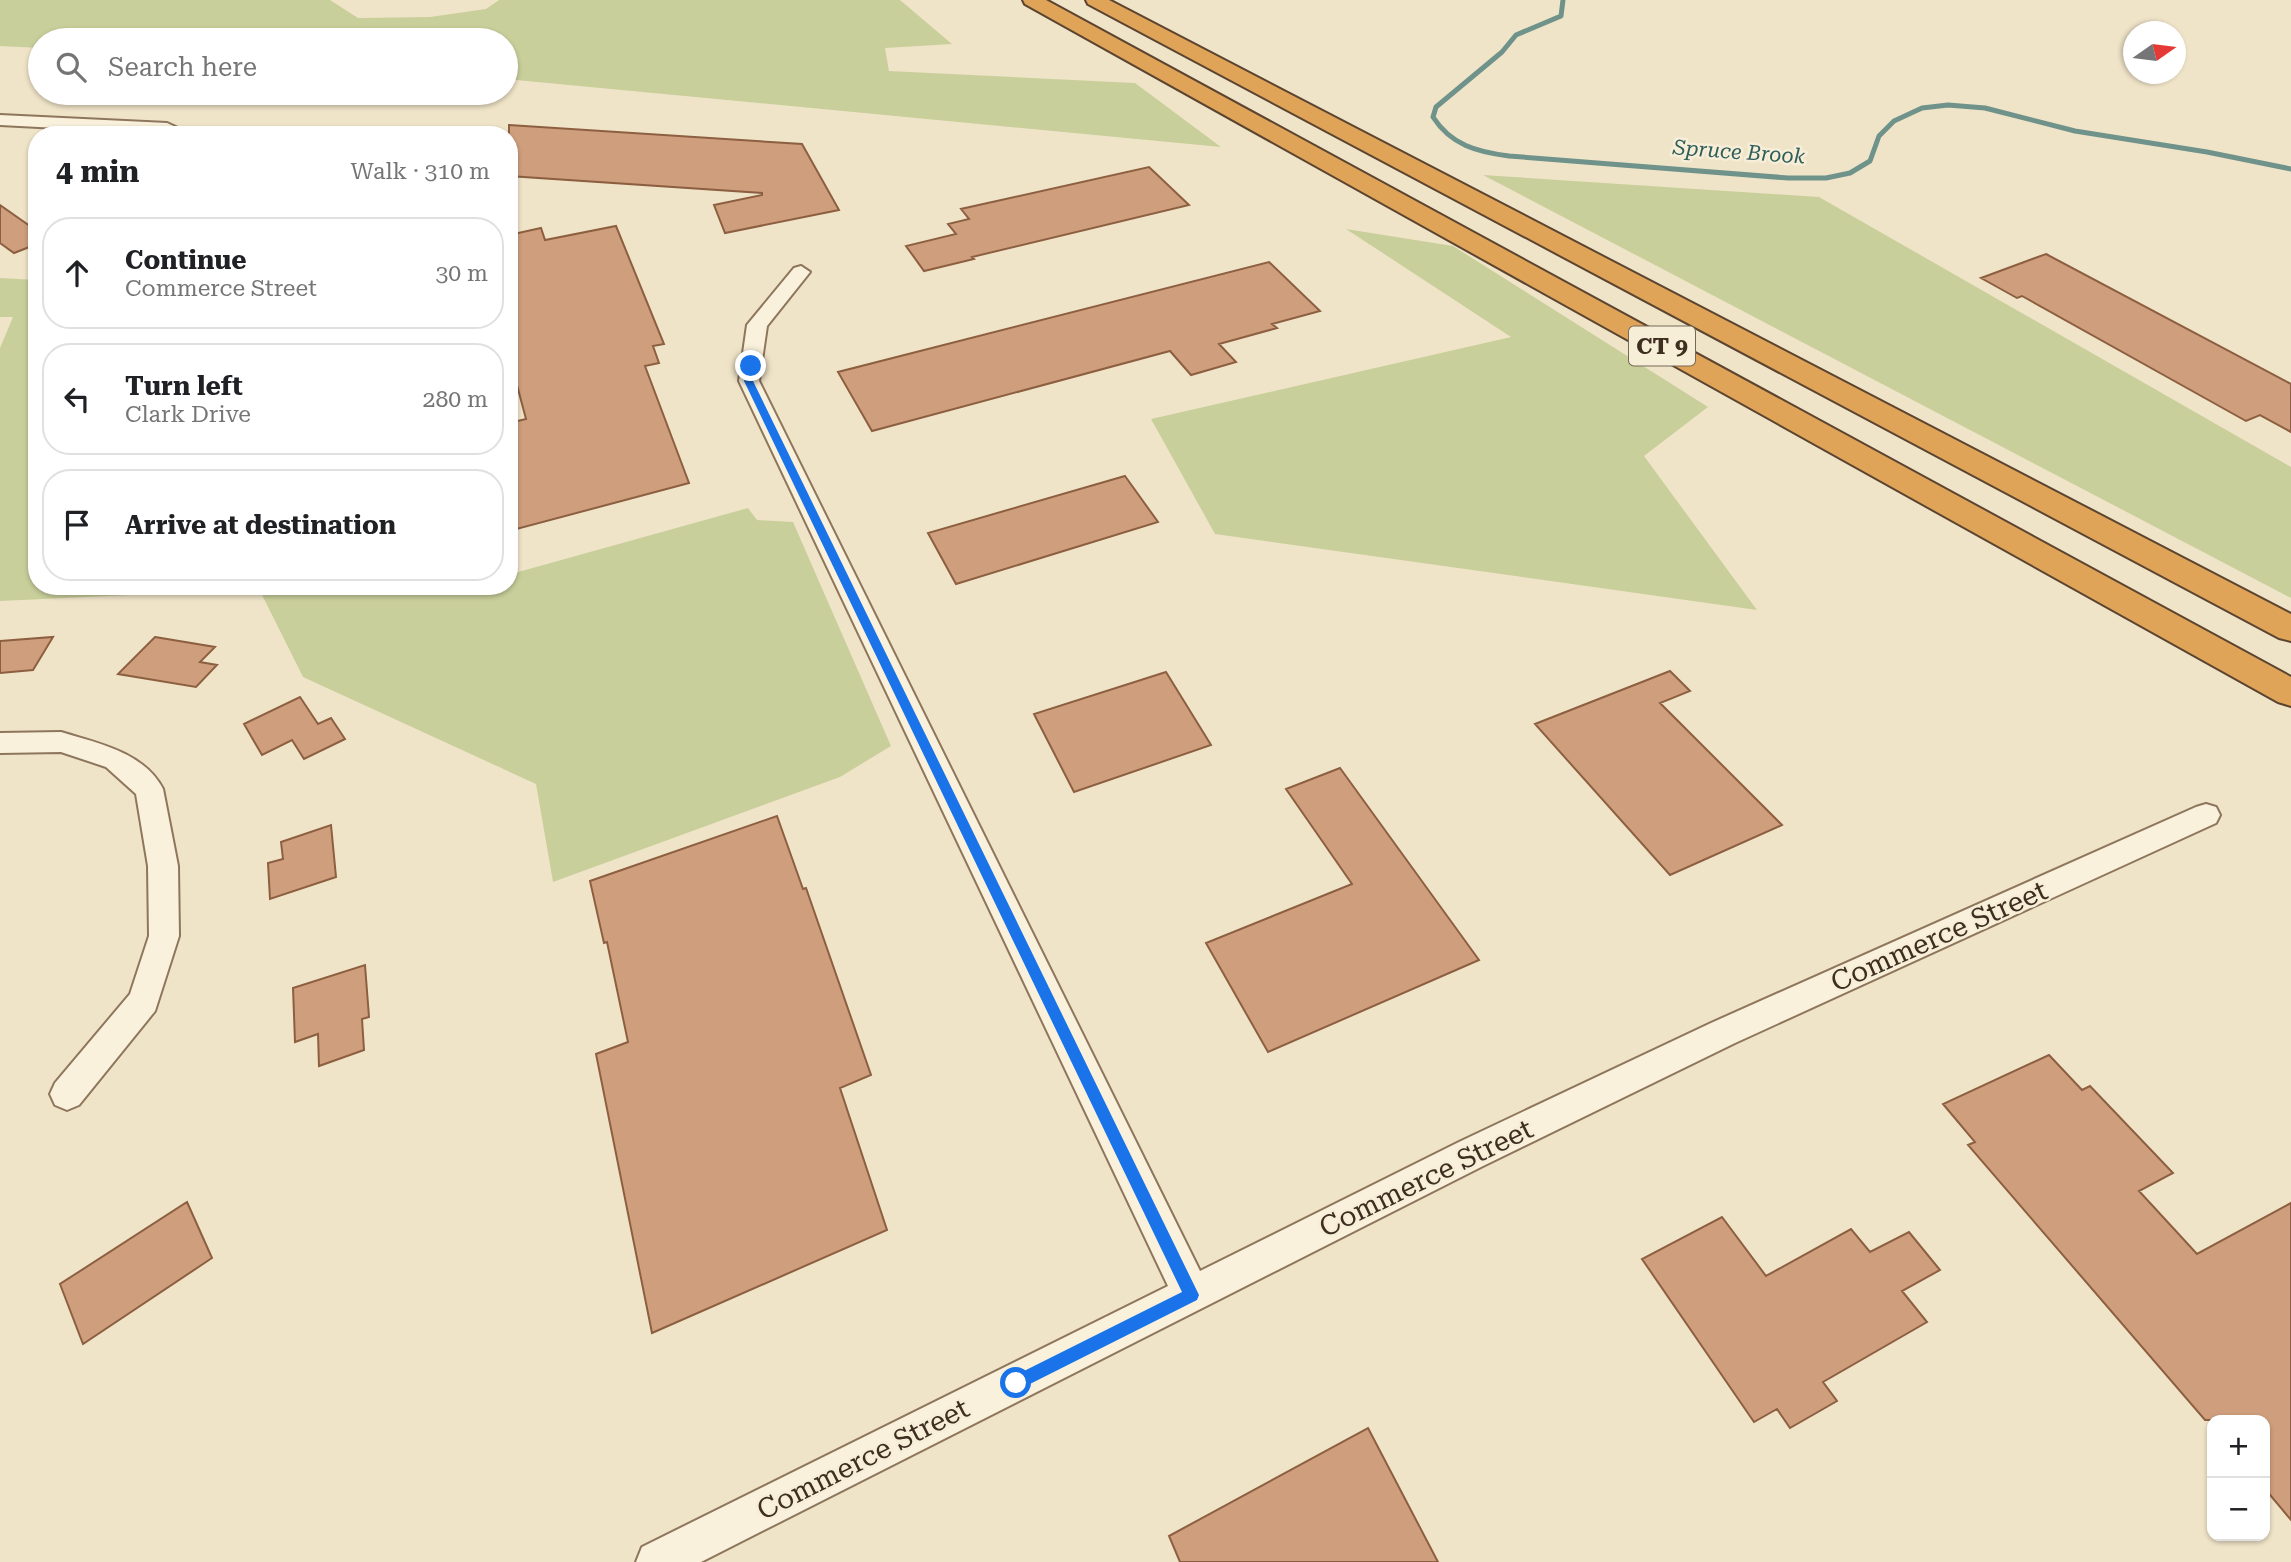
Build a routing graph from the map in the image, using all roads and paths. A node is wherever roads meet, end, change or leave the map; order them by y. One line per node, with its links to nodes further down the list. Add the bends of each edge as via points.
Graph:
1 (1032, 0): 7 (highway, CT 9)
2 (1095, 0): 6 (highway, CT 9)
3 (0, 120): 4 (street)
4 (61, 126)
5 (801, 272): 11 (street, via 757,326 749,381)
6 (2291, 629)
7 (2291, 693)
8 (0, 743): 10 (street, via 61,742 116,760 149,789 163,866 164,936 144,1001)
9 (2206, 815): 11 (street, Commerce Street, via 1723,1033)
10 (67, 1094)
11 (1192, 1295): 12 (street, Commerce Street)
12 (657, 1562)

